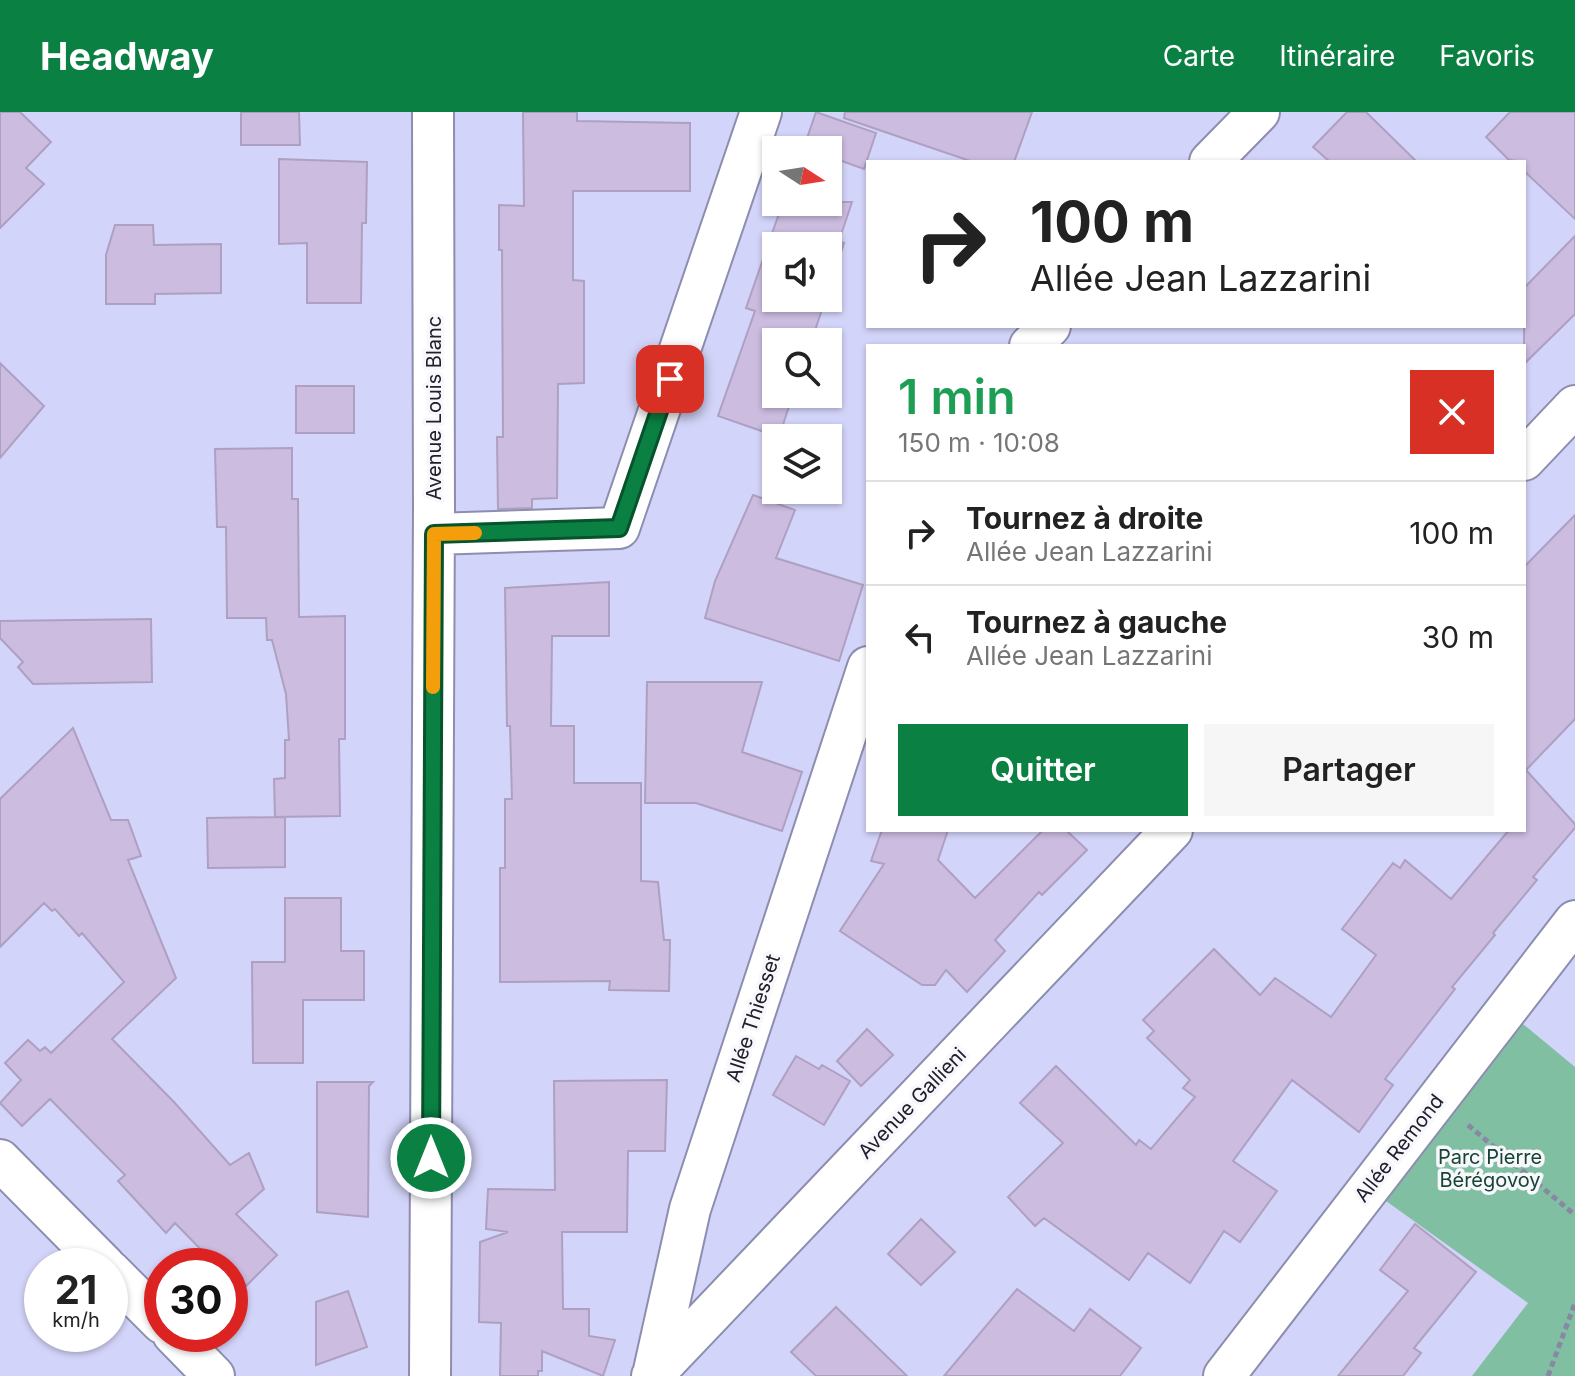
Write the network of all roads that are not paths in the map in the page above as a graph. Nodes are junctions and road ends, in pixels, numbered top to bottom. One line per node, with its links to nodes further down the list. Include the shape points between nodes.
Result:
1 (433, 112): 9 (street, Avenue Louis Blanc)
2 (761, 112): 9 (street, via 619,528)
3 (1259, 112): 4 (street)
4 (1212, 160)
5 (1048, 328): 6 (street)
6 (1032, 344)
7 (1575, 406): 8 (street)
8 (1526, 458)
9 (434, 534): 20 (street, Avenue Louis Blanc)
10 (866, 673): 18 (street, Allée Thiesset, via 690,1209)
11 (1170, 832): 18 (street, Avenue Gallieni)
12 (1575, 921): 21 (street, Allée Remond)
13 (0, 1160): 14 (street)
14 (87, 1248)
15 (128, 1289): 16 (street)
16 (144, 1305)
17 (191, 1352): 19 (street)
18 (653, 1375)
19 (214, 1376)
20 (430, 1376)
21 (1224, 1376)

